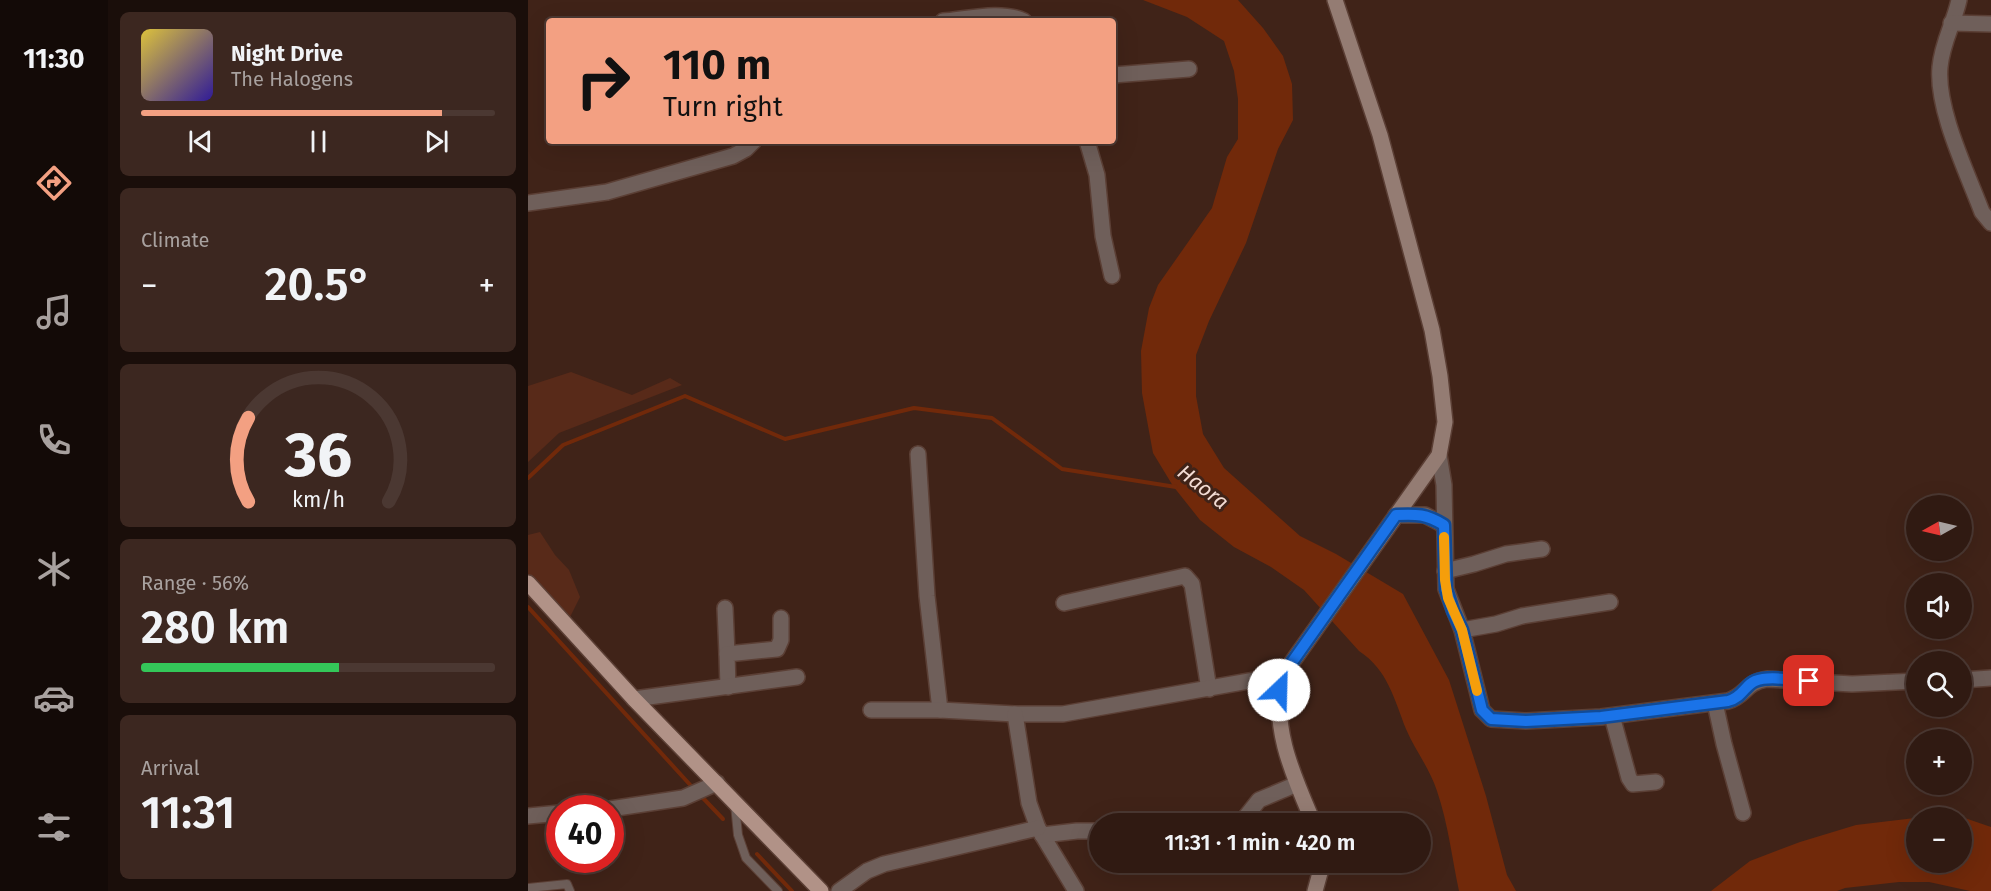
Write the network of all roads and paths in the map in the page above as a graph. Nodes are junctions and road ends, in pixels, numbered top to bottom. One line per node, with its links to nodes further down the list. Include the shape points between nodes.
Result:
1 (1335, 0): 15 (street, via 1380,135 1432,330 1445,422)
2 (1959, 0): 5 (street)
3 (980, 18): 4 (street)
4 (1018, 18)
5 (1951, 23): 6 (street); 12 (street, via 1940,67 1944,110 1982,212)
6 (1991, 24)
7 (1189, 69): 8 (street)
8 (1116, 75)
9 (751, 144): 11 (street, via 733,156 607,192)
10 (1088, 144): 13 (street, via 1097,175 1103,236)
11 (528, 203)
12 (1991, 223)
13 (1112, 276)
14 (918, 454): 37 (street, via 927,596)
15 (1440, 455): 16 (street); 17 (street)
16 (1393, 519): 17 (street, via 1425,515); 27 (street)
17 (1444, 525): 19 (street)
18 (1542, 549): 19 (street, via 1506,554)
19 (1445, 571): 25 (street, via 1448,598)
20 (528, 583): 34 (main road)
21 (1610, 602): 25 (street)
22 (1064, 603): 33 (street, via 1185,576 1192,584)
23 (725, 608): 26 (street)
24 (781, 618): 26 (street, via 777,649)
25 (1462, 630): 39 (street, via 1482,710 1491,719)
26 (727, 654): 32 (street)
27 (1283, 675): 33 (street); 42 (street, via 1280,729)
28 (797, 677): 32 (street)
29 (1991, 678): 30 (street)
30 (1972, 679)
31 (1906, 682): 35 (street, via 1852,684 1767,679 1754,681 1736,699)
32 (728, 687): 34 (street)
33 (1209, 689): 38 (street, via 1063,714)
34 (634, 699): 41 (main road)
35 (1715, 703): 39 (street); 47 (street)
36 (871, 710): 37 (street)
37 (940, 710): 38 (street)
38 (1015, 714): 50 (street, via 1029,803)
39 (1612, 716): 40 (street, via 1629,778 1633,784)
40 (1656, 782)
41 (717, 783): 43 (main road); 44 (street, via 683,798)
42 (1297, 784): 45 (street, via 1259,800); 46 (street)
43 (735, 801): 55 (lane, via 742,850); 56 (main road)
44 (624, 807)
45 (1248, 813)
46 (1309, 813)
47 (1743, 813)
48 (546, 814): 49 (street)
49 (528, 816)
50 (1040, 831): 51 (street); 57 (street, via 884,864); 58 (street)
51 (1089, 831)
52 (1320, 873): 59 (street)
53 (528, 888): 54 (lane, via 567,884)
54 (570, 891)
55 (778, 891)
56 (821, 891)
57 (838, 891)
58 (1076, 891)
59 (1315, 891)

